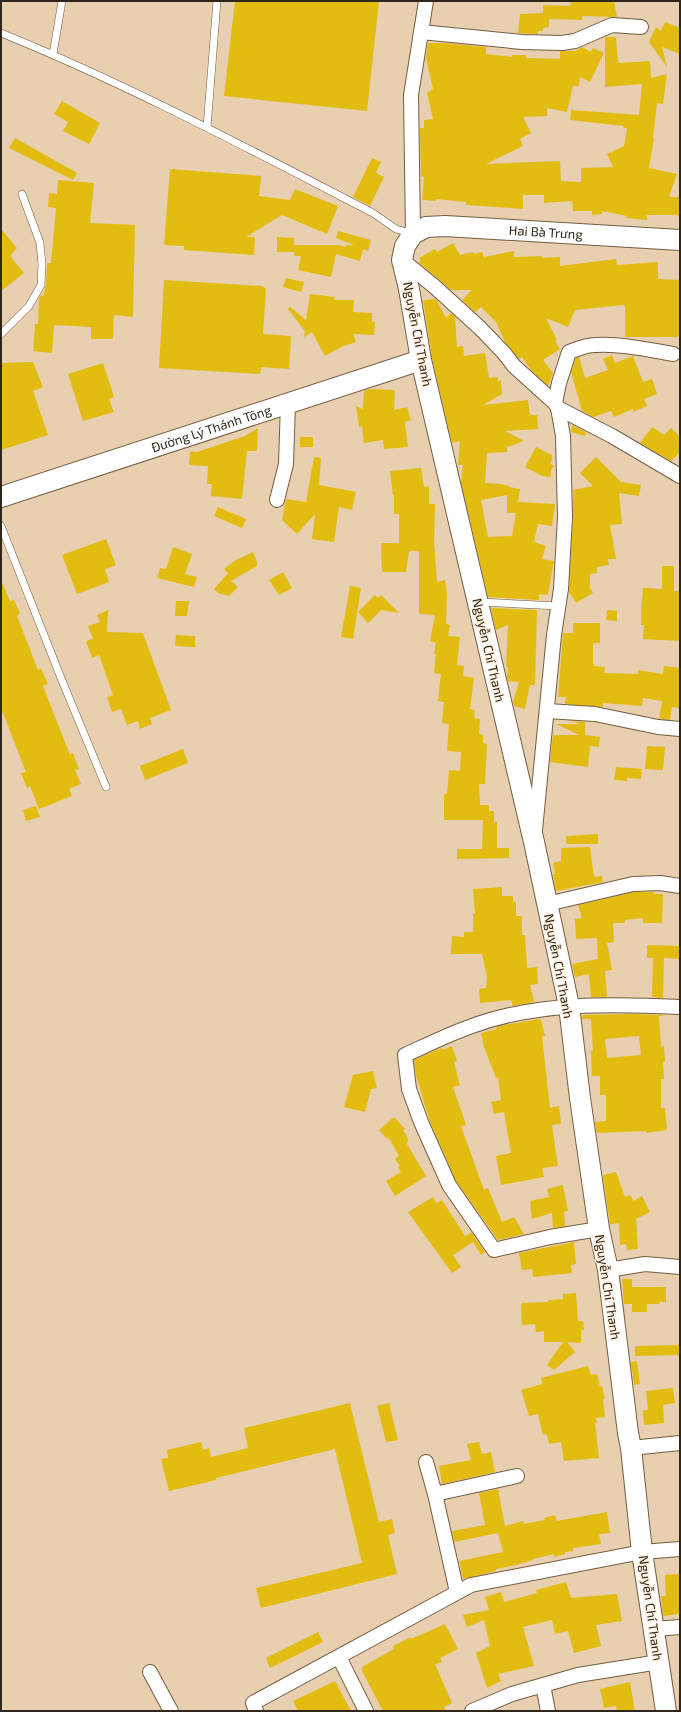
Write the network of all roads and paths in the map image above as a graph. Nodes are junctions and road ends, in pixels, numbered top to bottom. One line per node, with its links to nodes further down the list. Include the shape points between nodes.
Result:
1 (62, 1): 7 (lane)
2 (217, 1): 8 (lane)
3 (426, 1): 5 (street)
4 (640, 27): 5 (street, via 612,26 575,41 562,43 522,42)
5 (422, 32): 10 (street, via 411,95)
6 (1, 33): 7 (lane)
7 (53, 54): 8 (lane)
8 (207, 127): 10 (lane, via 373,213 396,229)
9 (22, 194): 13 (lane, via 40,244 41,285 29,306)
10 (413, 234): 11 (main road, Hai Bà Trưng, via 426,227 445,226); 12 (main road, via 405,246)
11 (680, 240)
12 (402, 260): 15 (main road, Nguyễn Chí Thanh); 17 (street, via 480,328 514,366)
13 (1, 334)
14 (673, 354): 17 (street, via 596,345 569,352 559,384)
15 (422, 360): 16 (main road, Đường Lý Thánh Tông); 22 (main road, Nguyễn Chí Thanh)
16 (288, 404): 19 (main road, Đường Lý Thánh Tông); 20 (street, via 286,464)
17 (557, 406): 18 (street); 23 (street, via 562,436 564,517)
18 (680, 476)
19 (1, 497)
20 (277, 500)
21 (1, 526): 26 (lane)
22 (478, 602): 23 (lane); 27 (main road, Nguyễn Chí Thanh)
23 (559, 606): 24 (street)
24 (547, 710): 25 (street, via 595,714); 27 (street)
25 (680, 729)
26 (106, 787)
27 (534, 842): 29 (main road, Nguyễn Chí Thanh)
28 (680, 886): 29 (street, via 660,883 633,884)
29 (547, 904): 30 (main road, Nguyễn Chí Thanh)
30 (569, 1006): 31 (street); 32 (main road, Nguyễn Chí Thanh); 32 (street, via 506,1016 472,1026 405,1055 409,1089 449,1185 494,1250)
31 (680, 1007)
32 (600, 1228): 34 (main road, Nguyễn Chí Thanh)
33 (680, 1267): 34 (street, via 645,1264)
34 (608, 1270): 36 (main road, Nguyễn Chí Thanh)
35 (680, 1443): 36 (street)
36 (631, 1448): 41 (main road, Nguyễn Chí Thanh)
37 (426, 1462): 39 (street)
38 (517, 1476): 39 (street)
39 (435, 1494): 42 (street)
40 (680, 1548): 41 (street)
41 (642, 1552): 42 (street, via 471,1585); 44 (main road, Nguyễn Chí Thanh)
42 (457, 1592): 45 (street)
43 (680, 1627): 44 (street)
44 (654, 1629): 46 (main road, Nguyễn Chí Thanh)
45 (339, 1658): 50 (street, via 253,1703); 51 (street)
46 (659, 1662): 48 (street, via 578,1675); 54 (main road, Nguyễn Chí Thanh)
47 (150, 1672): 49 (street)
48 (543, 1685): 52 (street, via 512,1694); 53 (street)
49 (171, 1711)
50 (256, 1711)
51 (366, 1711)
52 (472, 1711)
53 (548, 1711)
54 (666, 1711)

